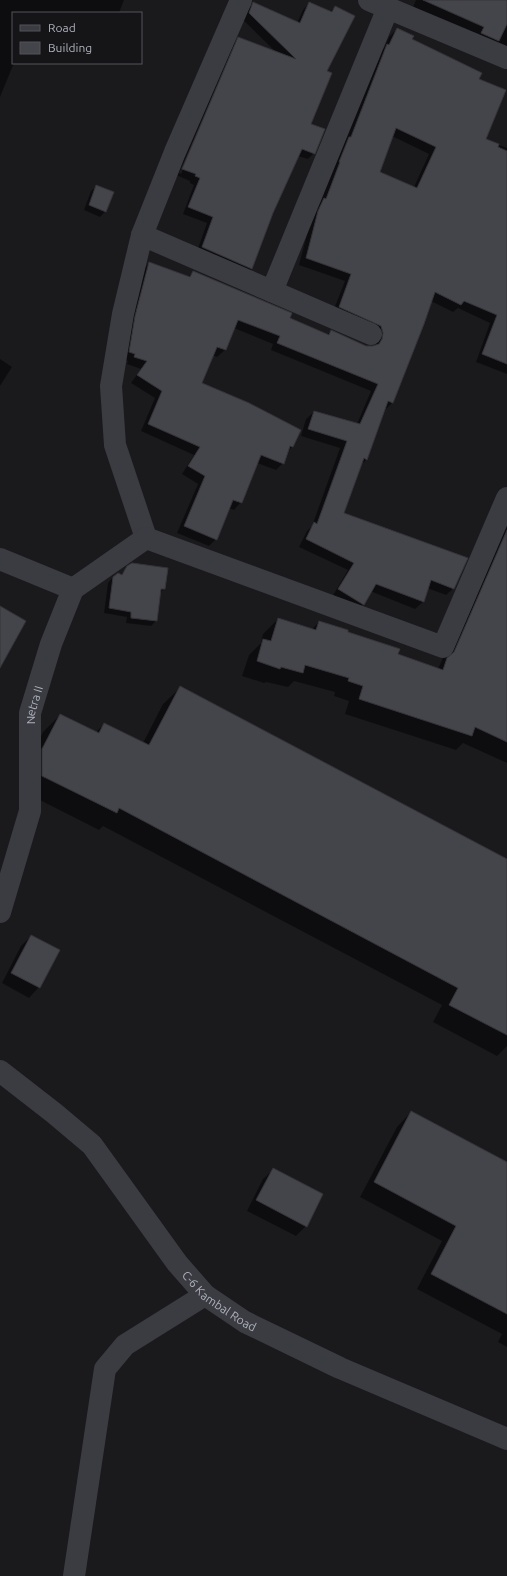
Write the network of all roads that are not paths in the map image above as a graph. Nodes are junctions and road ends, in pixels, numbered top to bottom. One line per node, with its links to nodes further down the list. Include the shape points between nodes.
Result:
1 (241, 0): 4 (street)
2 (378, 4): 3 (street); 5 (street)
3 (507, 58)
4 (142, 235): 5 (street); 8 (street, via 123,314 111,386 115,445)
5 (272, 290): 6 (street)
6 (371, 334)
7 (507, 498): 8 (street, via 443,647)
8 (146, 538): 10 (street)
9 (0, 559): 10 (street)
10 (73, 589): 11 (street, Netra II, via 51,644 30,713 30,811)
11 (0, 912)
12 (0, 1071): 13 (street, C-6 Kambal Road, via 92,1145 177,1263)
13 (205, 1295): 14 (street, C-6 Kambal Road, via 245,1322 340,1368); 15 (street, via 125,1345 105,1369)
14 (507, 1439)
15 (74, 1576)

